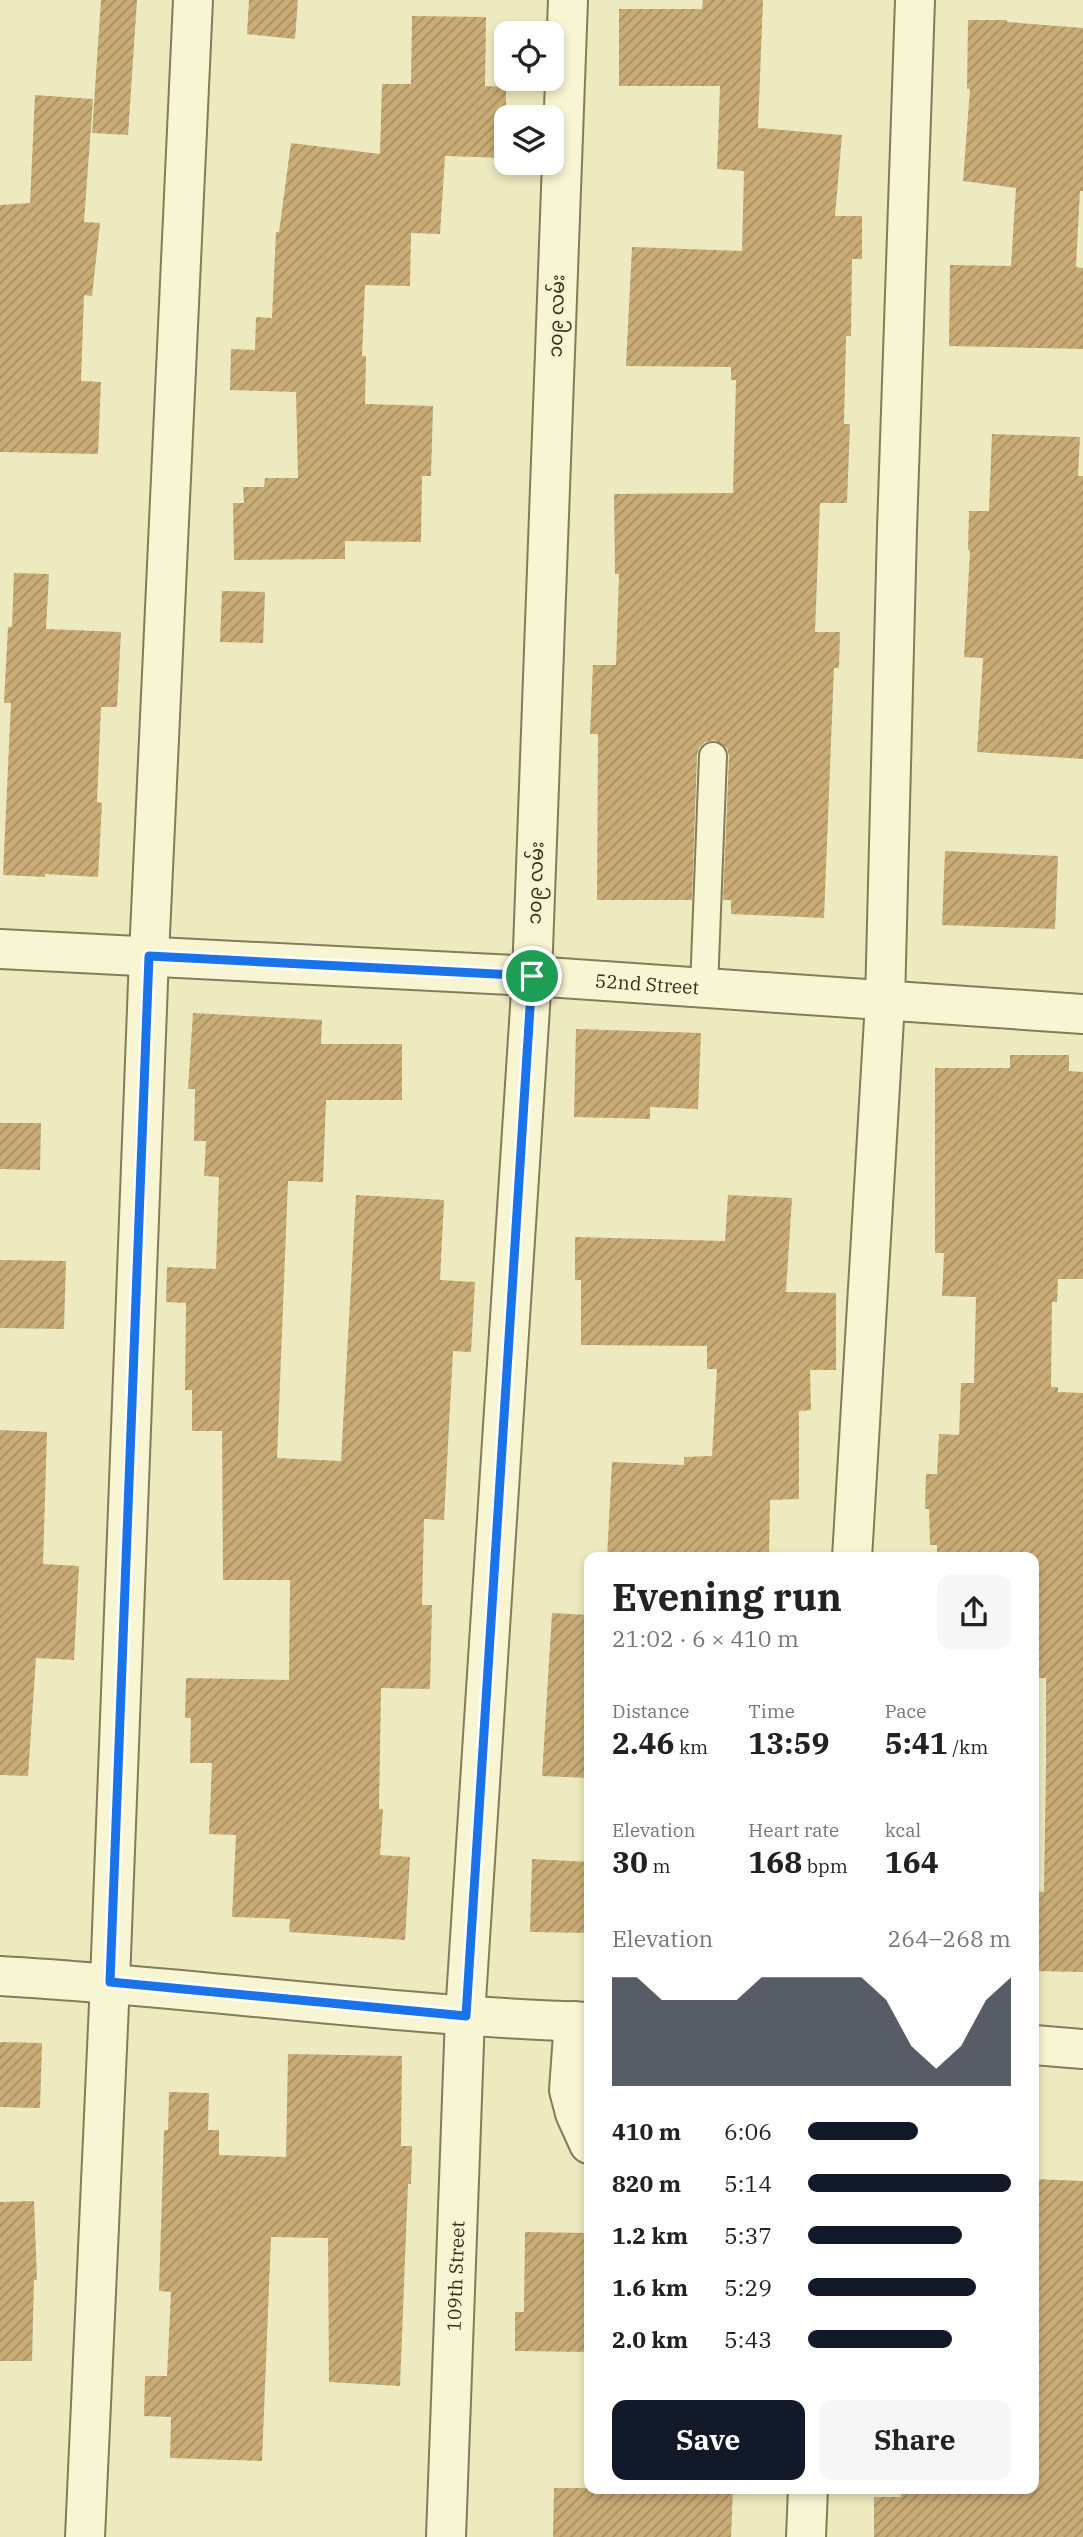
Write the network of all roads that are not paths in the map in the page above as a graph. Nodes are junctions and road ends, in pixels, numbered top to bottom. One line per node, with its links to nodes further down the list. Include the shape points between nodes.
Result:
1 (193, 0): 6 (street)
2 (568, 0): 7 (street, ၁၀၉ လမ်း)
3 (915, 0): 9 (street)
4 (713, 756): 8 (lane)
5 (0, 949): 6 (street, 52nd Street)
6 (149, 956): 7 (street, 52nd Street); 13 (street)
7 (532, 976): 8 (street, 52nd Street); 14 (street, ၁၀၉ လမ်း)
8 (704, 988): 9 (street, 52nd Street)
9 (885, 1002): 10 (street, 52nd Street); 11 (street)
10 (1083, 1014)
11 (852, 1552)
12 (0, 1976): 13 (street)
13 (110, 1982): 14 (street); 20 (street)
14 (466, 2016): 15 (street); 21 (street, 109th Street)
15 (582, 2022): 18 (street, via 569,2090)
16 (1039, 2045): 17 (street)
17 (1083, 2049)
18 (584, 2133)
19 (808, 2494): 22 (street)
20 (85, 2537)
21 (446, 2537)
22 (806, 2537)

